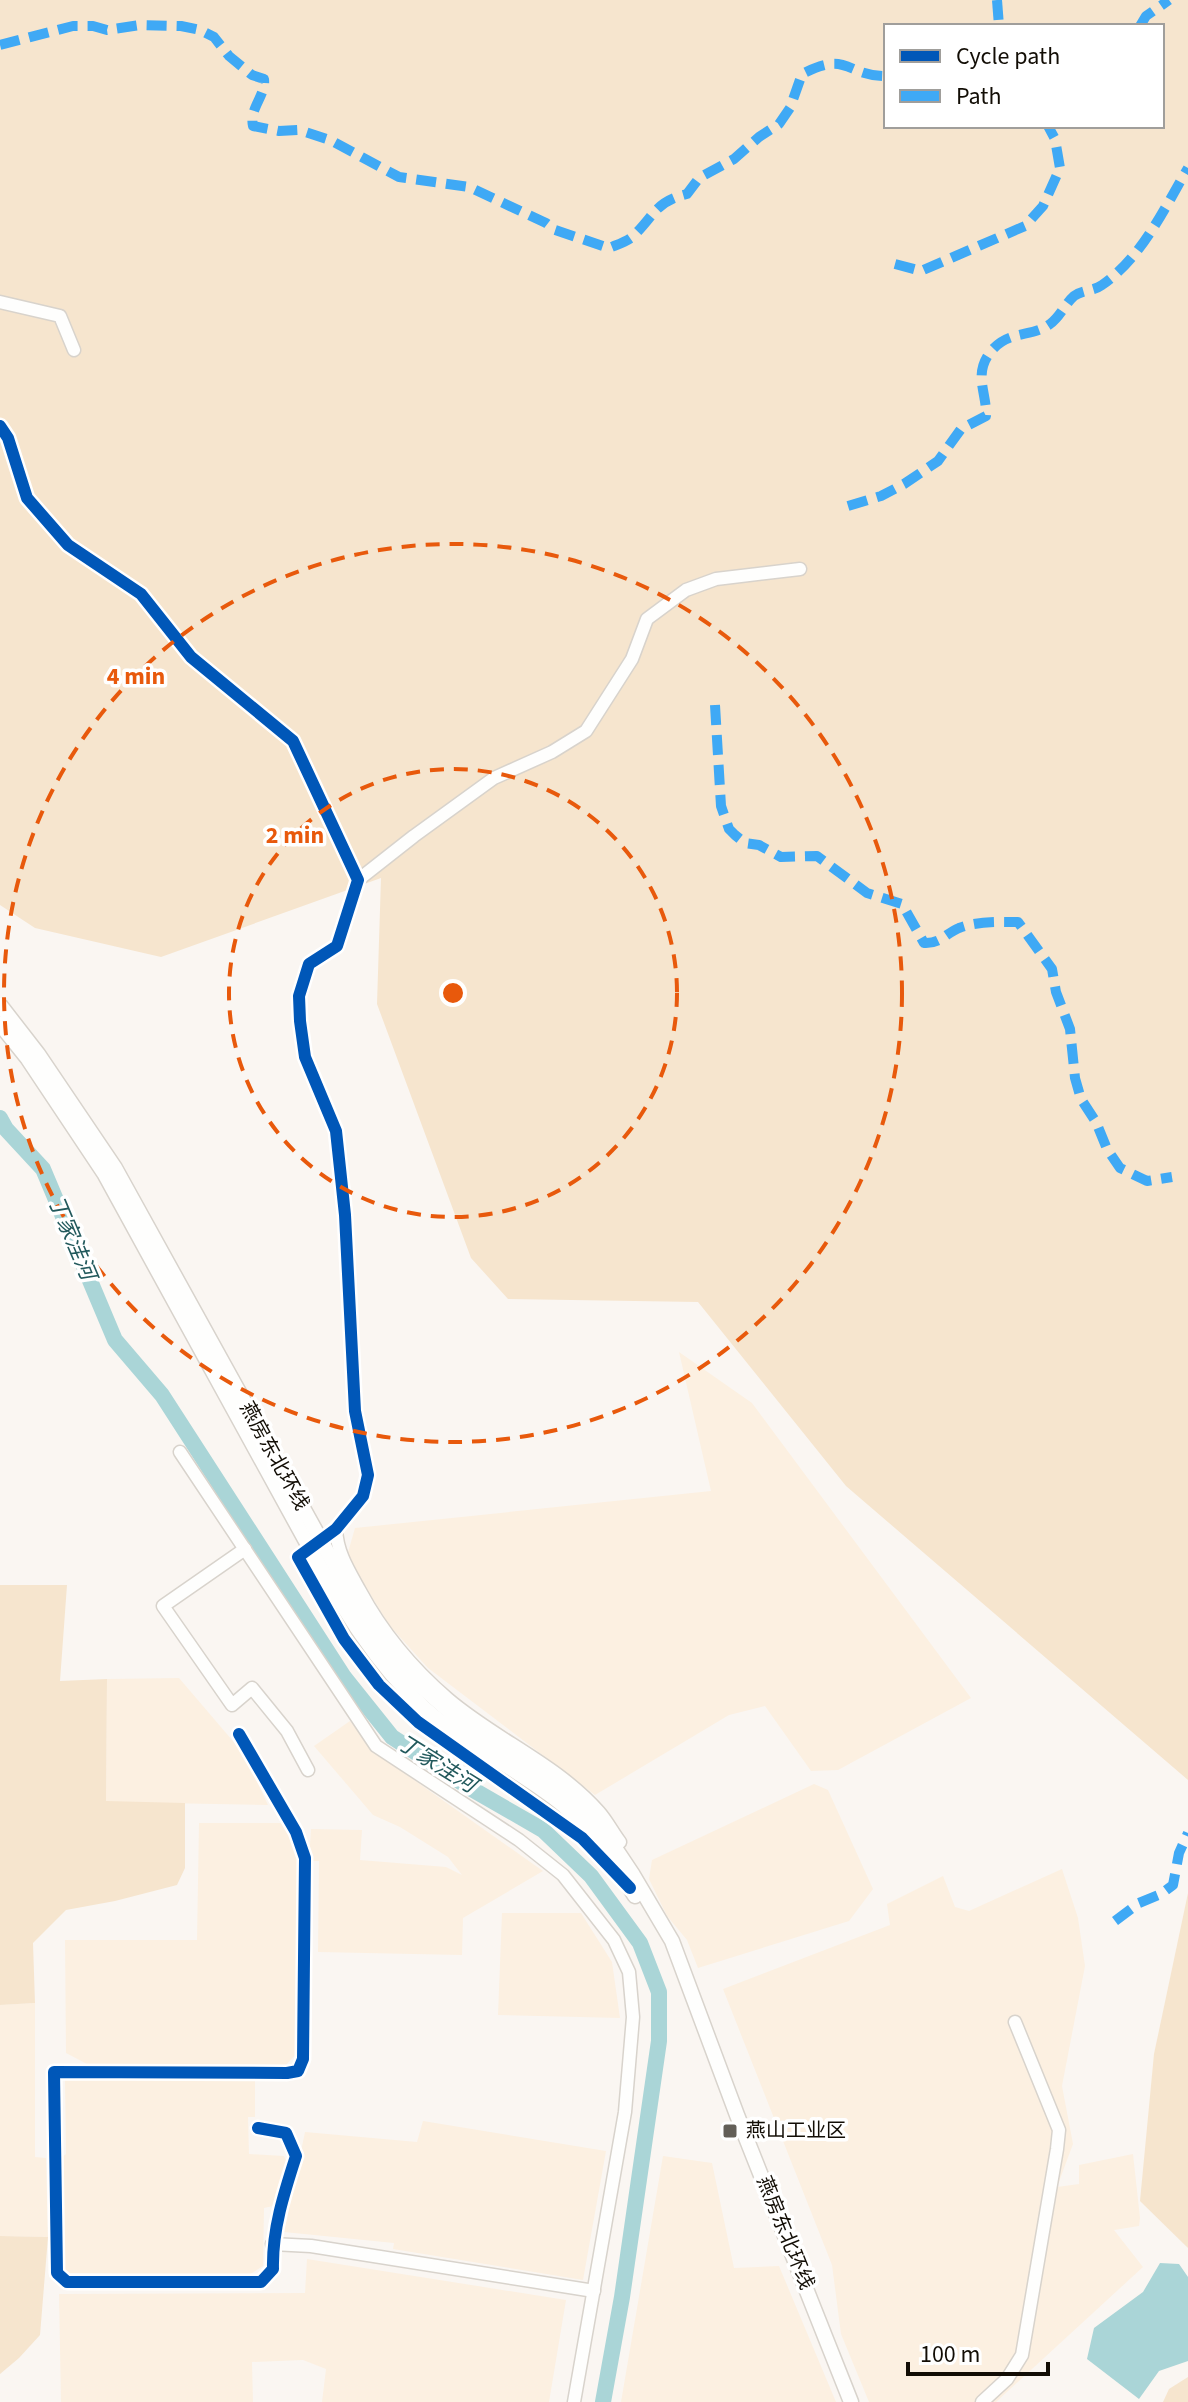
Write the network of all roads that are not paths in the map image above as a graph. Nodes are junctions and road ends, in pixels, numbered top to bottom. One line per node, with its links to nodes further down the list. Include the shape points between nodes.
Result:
1 (0, 302): 2 (street, via 60,316)
2 (74, 350)
3 (0, 426): 5 (street, via 27,498 68,545 141,594 191,657 293,741)
4 (800, 569): 5 (street, via 716,579 686,590 647,619 632,659 586,731 494,778)
5 (358, 880): 9 (street, via 337,946 309,964 299,996 305,1057 336,1131 355,1411 368,1475 363,1496)
6 (0, 1005): 11 (main road, 燕房东北环线, bridge, via 115,1168)
7 (0, 1024): 11 (main road, 燕房东北环线, bridge, via 104,1173)
8 (180, 1452): 10 (street)
9 (336, 1529): 14 (street, via 340,1553 389,1637 449,1700 558,1774 599,1812 622,1845); 14 (street, via 298,1557 344,1639 379,1685 418,1722 582,1838)
10 (245, 1549): 13 (street, via 163,1606 232,1705 252,1688 287,1731); 18 (street, via 376,1746 563,1875 614,1940 629,1972 633,2017 625,2112)
11 (318, 1550): 14 (main road, 燕房东北环线, via 407,1674 469,1729 568,1795 607,1836)
12 (239, 1734): 17 (street, via 296,1832 305,1858 303,2059 298,2071 287,2073 54,2072 57,2273 67,2282 261,2282 273,2269)
13 (308, 1770)
14 (632, 1882): 20 (main road, 燕房东北环线, via 672,1941)
15 (1015, 2022): 21 (street, via 1059,2130 1022,2355 1007,2379)
16 (258, 2128): 17 (street, via 286,2133 296,2156)
17 (272, 2244): 18 (street)
18 (594, 2291): 19 (street)
19 (574, 2402)
20 (851, 2402)
21 (982, 2402)

